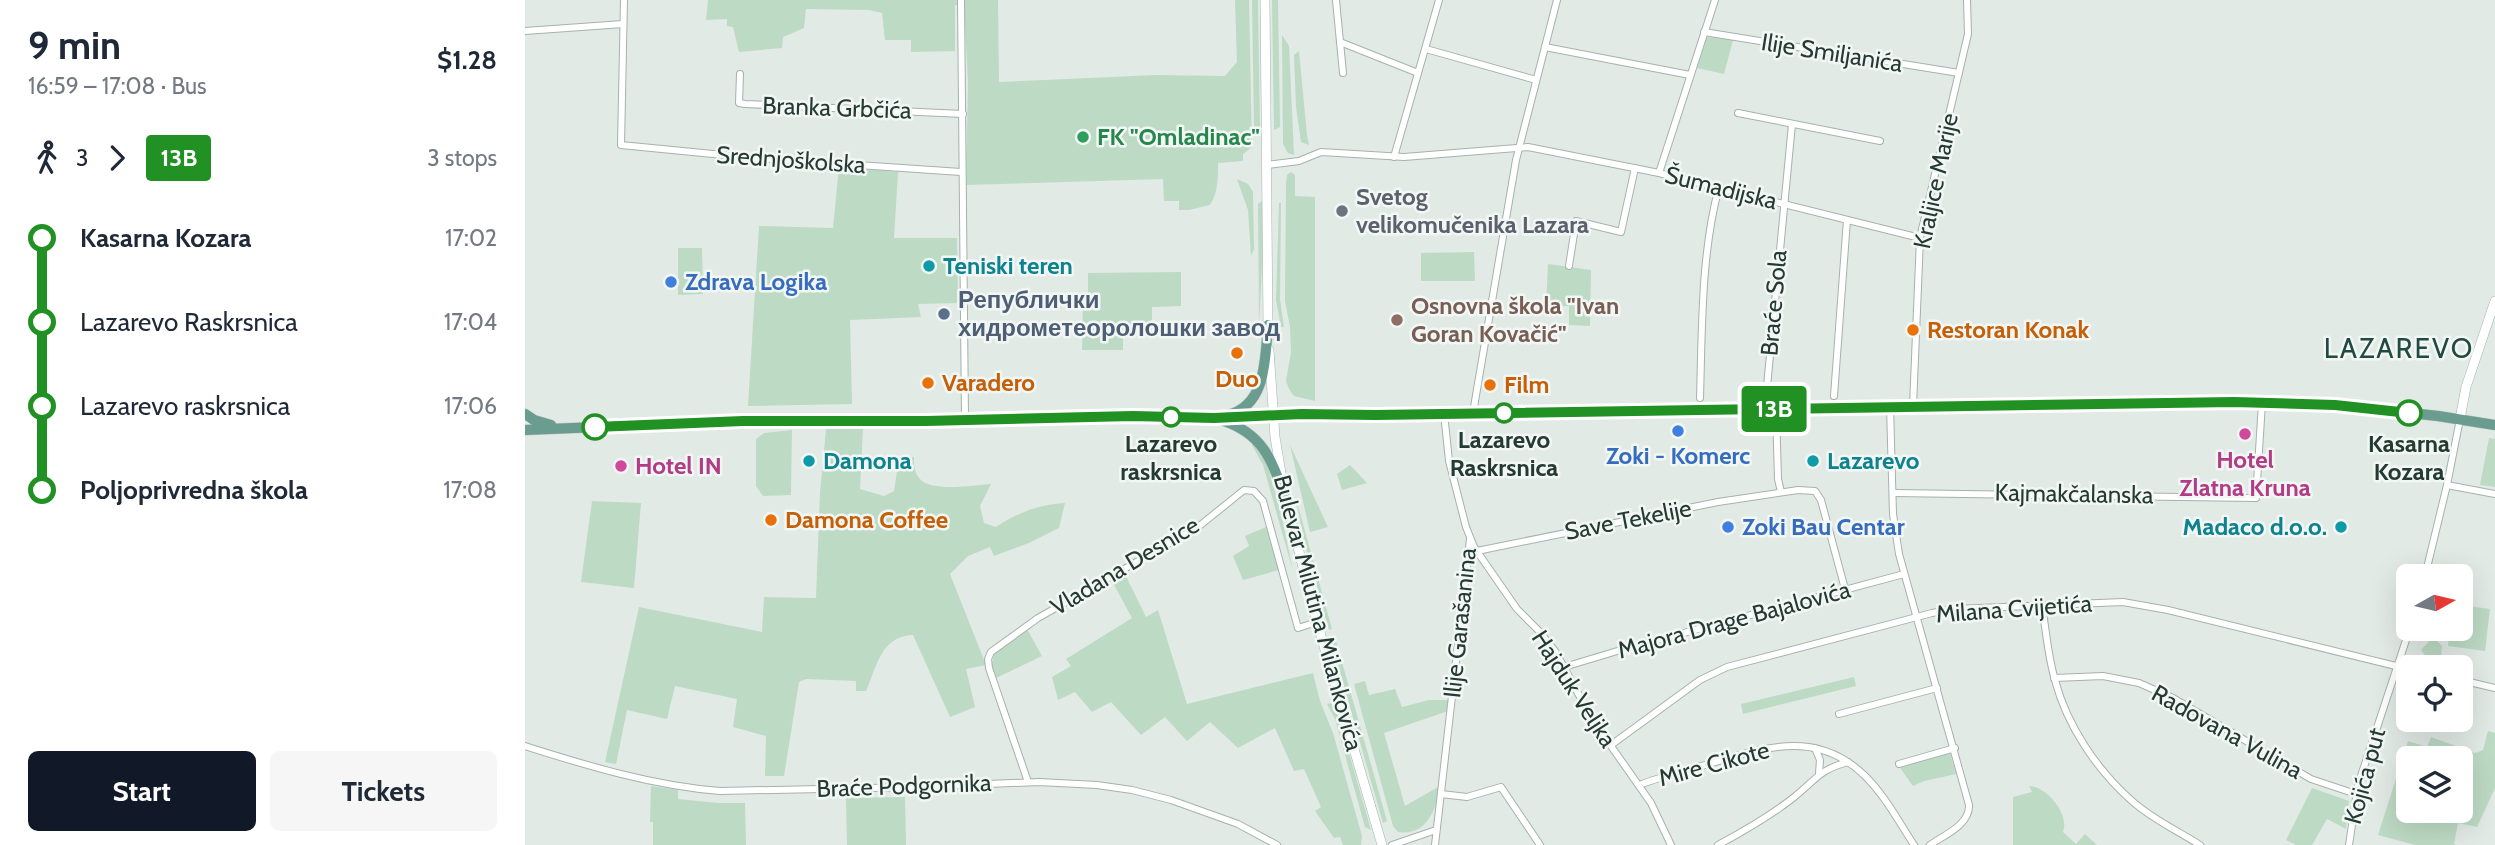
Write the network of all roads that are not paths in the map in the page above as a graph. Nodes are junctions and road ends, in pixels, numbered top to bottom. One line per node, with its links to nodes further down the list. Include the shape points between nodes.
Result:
1 (624, 0): 9 (street)
2 (961, 0): 22 (street)
3 (1265, 0): 27 (street, Bulevar Milutina Milankovića)
4 (1336, 0): 12 (street)
5 (1439, 0): 14 (street)
6 (1557, 0): 13 (street)
7 (1714, 0): 11 (street)
8 (1967, 0): 18 (street, Kraljice Marije, via 1968,34)
9 (623, 24): 10 (street); 29 (street, Srednjoškolska, via 621,145)
10 (525, 30)
11 (1704, 32): 18 (street, Ilije Smiljanića); 19 (street)
12 (1340, 42): 15 (street); 16 (street)
13 (1545, 47): 19 (street); 20 (street)
14 (1426, 49): 16 (street); 20 (street)
15 (1343, 72)
16 (1418, 73): 26 (street)
17 (740, 74): 22 (street, Branka Grbčića, via 739,103)
18 (1959, 74): 34 (street, Kraljice Marije)
19 (1690, 75): 30 (street)
20 (1536, 80): 25 (street)
21 (1738, 113): 23 (street)
22 (963, 114): 29 (street)
23 (1791, 124): 24 (street); 32 (street, Braće Sola)
24 (1880, 141)
25 (1520, 147): 26 (street, Šumadijska); 28 (street, Šumadijska); 46 (street)
26 (1394, 157): 27 (street, Šumadijska, via 1321,152)
27 (1267, 165): 37 (street, Bulevar Milutina Milankovića)
28 (1635, 168): 30 (street, Šumadijska); 35 (street, via 1621,232 1576,221)
29 (961, 172): 51 (street)
30 (1659, 173): 31 (street, Šumadijska)
31 (1719, 187): 32 (street, Šumadijska); 40 (street, via 1707,264)
32 (1783, 203): 33 (street, Šumadijska); 39 (street, Braće Sola)
33 (1847, 220): 34 (street, Šumadijska); 38 (street)
34 (1920, 238): 42 (street, Kraljice Marije)
35 (1569, 267)
36 (2495, 301): 50 (street)
37 (1268, 325): 48 (street, Bulevar Milutina Milankovića); 49 (main road, via 1261,380 1253,398 1236,412)
38 (1834, 396)
39 (1766, 397)
40 (1700, 398)
41 (2262, 403): 42 (main road); 50 (main road, via 2335,405); 57 (street, Kajmakčalanska, via 2256,498)
42 (1913, 405): 43 (main road)
43 (1890, 407): 44 (main road); 57 (street)
44 (1776, 409): 46 (main road); 56 (street)
45 (1444, 413): 46 (main road); 48 (main road); 60 (street, Ilije Garašanina, via 1449,461)
46 (1473, 413)
47 (525, 414): 53 (main road, via 539,422)
48 (1274, 416): 49 (main road); 59 (street, Bulevar Milutina Milankovića)
49 (1214, 418): 51 (main road); 59 (main road, via 1242,429 1259,443 1271,458)
50 (2460, 419): 52 (main road); 55 (street)
51 (965, 420): 53 (main road)
52 (2495, 425)
53 (569, 427): 54 (main road)
54 (525, 430)
55 (2447, 485): 58 (street); 62 (street)
56 (1781, 492): 61 (street, Save Tekelije); 64 (street, Save Tekelije, via 1811,490 1818,495)
57 (1893, 493): 63 (street, via 1895,534)
58 (2495, 494)
59 (1286, 498): 67 (street, Bulevar Milutina Milankovića)
60 (1470, 537): 61 (street, Hajduk Veljka); 85 (street, Ilije Garašanina)
61 (1477, 551): 68 (street, Hajduk Veljka)
62 (2428, 564)
63 (1904, 574): 64 (street, Majora Drage Bajalovića); 66 (street)
64 (1845, 589): 68 (street, Majora Drage Bajalovića)
65 (2042, 606): 66 (street, Milana Cvijetića, via 1954,610); 69 (street, Milana Cvijetića, via 2145,604); 71 (street)
66 (1918, 617): 73 (street); 76 (street, Milana Cvijetića, via 1714,672)
67 (1317, 622): 83 (street, Vladana Desnice, via 1298,628 1263,501 1254,491 1244,490 1198,527 1038,618 991,652 989,668); 89 (street, Bulevar Milutina Milankovića)
68 (1564, 667): 76 (street, Hajduk Veljka)
69 (2396, 667)
70 (2396, 673): 86 (street, Kojića put)
71 (2054, 678): 86 (street, Radovana Vulina, via 2103,676 2139,683 2311,779); 97 (street, via 2060,698 2108,777 2134,803)
72 (2473, 683): 74 (street)
73 (1937, 688): 75 (street); 79 (street)
74 (2495, 688)
75 (1839, 715)
76 (1611, 745): 84 (street, Hajduk Veljka)
77 (525, 746): 83 (street, Braće Podgornika, via 624,774 720,791)
78 (1815, 748): 80 (street, Mire Cikote); 82 (street); 84 (street, Mire Cikote, via 1770,747)
79 (1955, 748): 81 (street); 96 (street, via 1969,814)
80 (1848, 762): 82 (street); 95 (street, Mire Cikote, via 1874,786)
81 (1899, 764)
82 (1819, 773): 94 (street, via 1796,796)
83 (1028, 782): 88 (street, Braće Podgornika, via 1132,790 1238,824)
84 (1639, 785): 93 (street, Hajduk Veljka)
85 (1441, 794): 87 (street, Ilije Garašanina); 92 (street, via 1467,797 1501,787)
86 (2356, 794): 98 (street, Kojića put)
87 (1436, 830): 90 (street); 91 (street, Ilije Garašanina)
88 (1277, 845)
89 (1382, 845)
90 (1392, 845)
91 (1435, 845)
92 (1540, 845)
93 (1671, 845)
94 (1719, 845)
95 (1915, 845)
96 (1930, 845)
97 (2200, 845)
98 (2349, 845)

